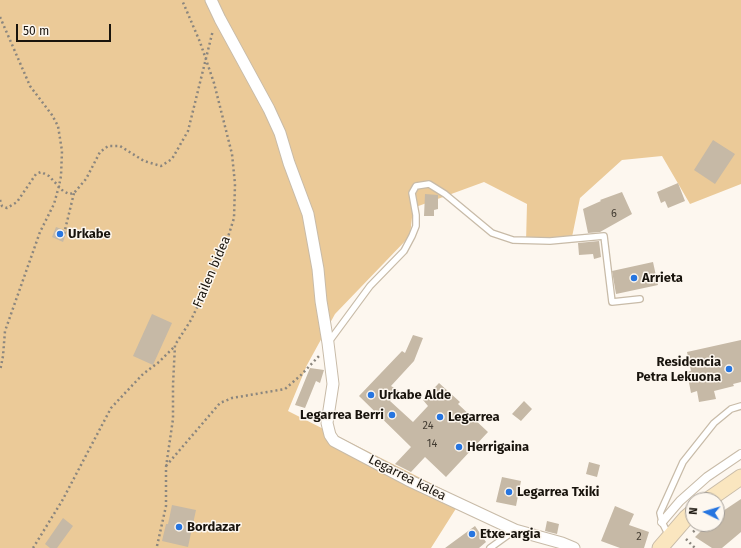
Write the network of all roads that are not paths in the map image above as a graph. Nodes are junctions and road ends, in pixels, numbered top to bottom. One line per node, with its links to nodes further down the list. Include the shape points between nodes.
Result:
1 (211, 0): 3 (street, Legarrea kalea, via 280,133 308,214)
2 (640, 299): 3 (lane, via 612,302 604,236 550,241 513,240 492,233 429,184 416,186 412,193 416,226 404,251 370,286)
3 (328, 344): 10 (street, Legarrea kalea, via 333,384 327,424 334,441)
4 (741, 406): 9 (lane, via 731,409 714,423 683,462 660,513)
5 (741, 454): 9 (street, via 680,501)
6 (741, 477): 7 (main road)
7 (719, 492)
8 (685, 521): 11 (main road)
9 (662, 522): 11 (lane)
10 (515, 530): 12 (lane); 13 (street, Legarrea kalea)
11 (665, 542)
12 (490, 548)
13 (574, 548)

